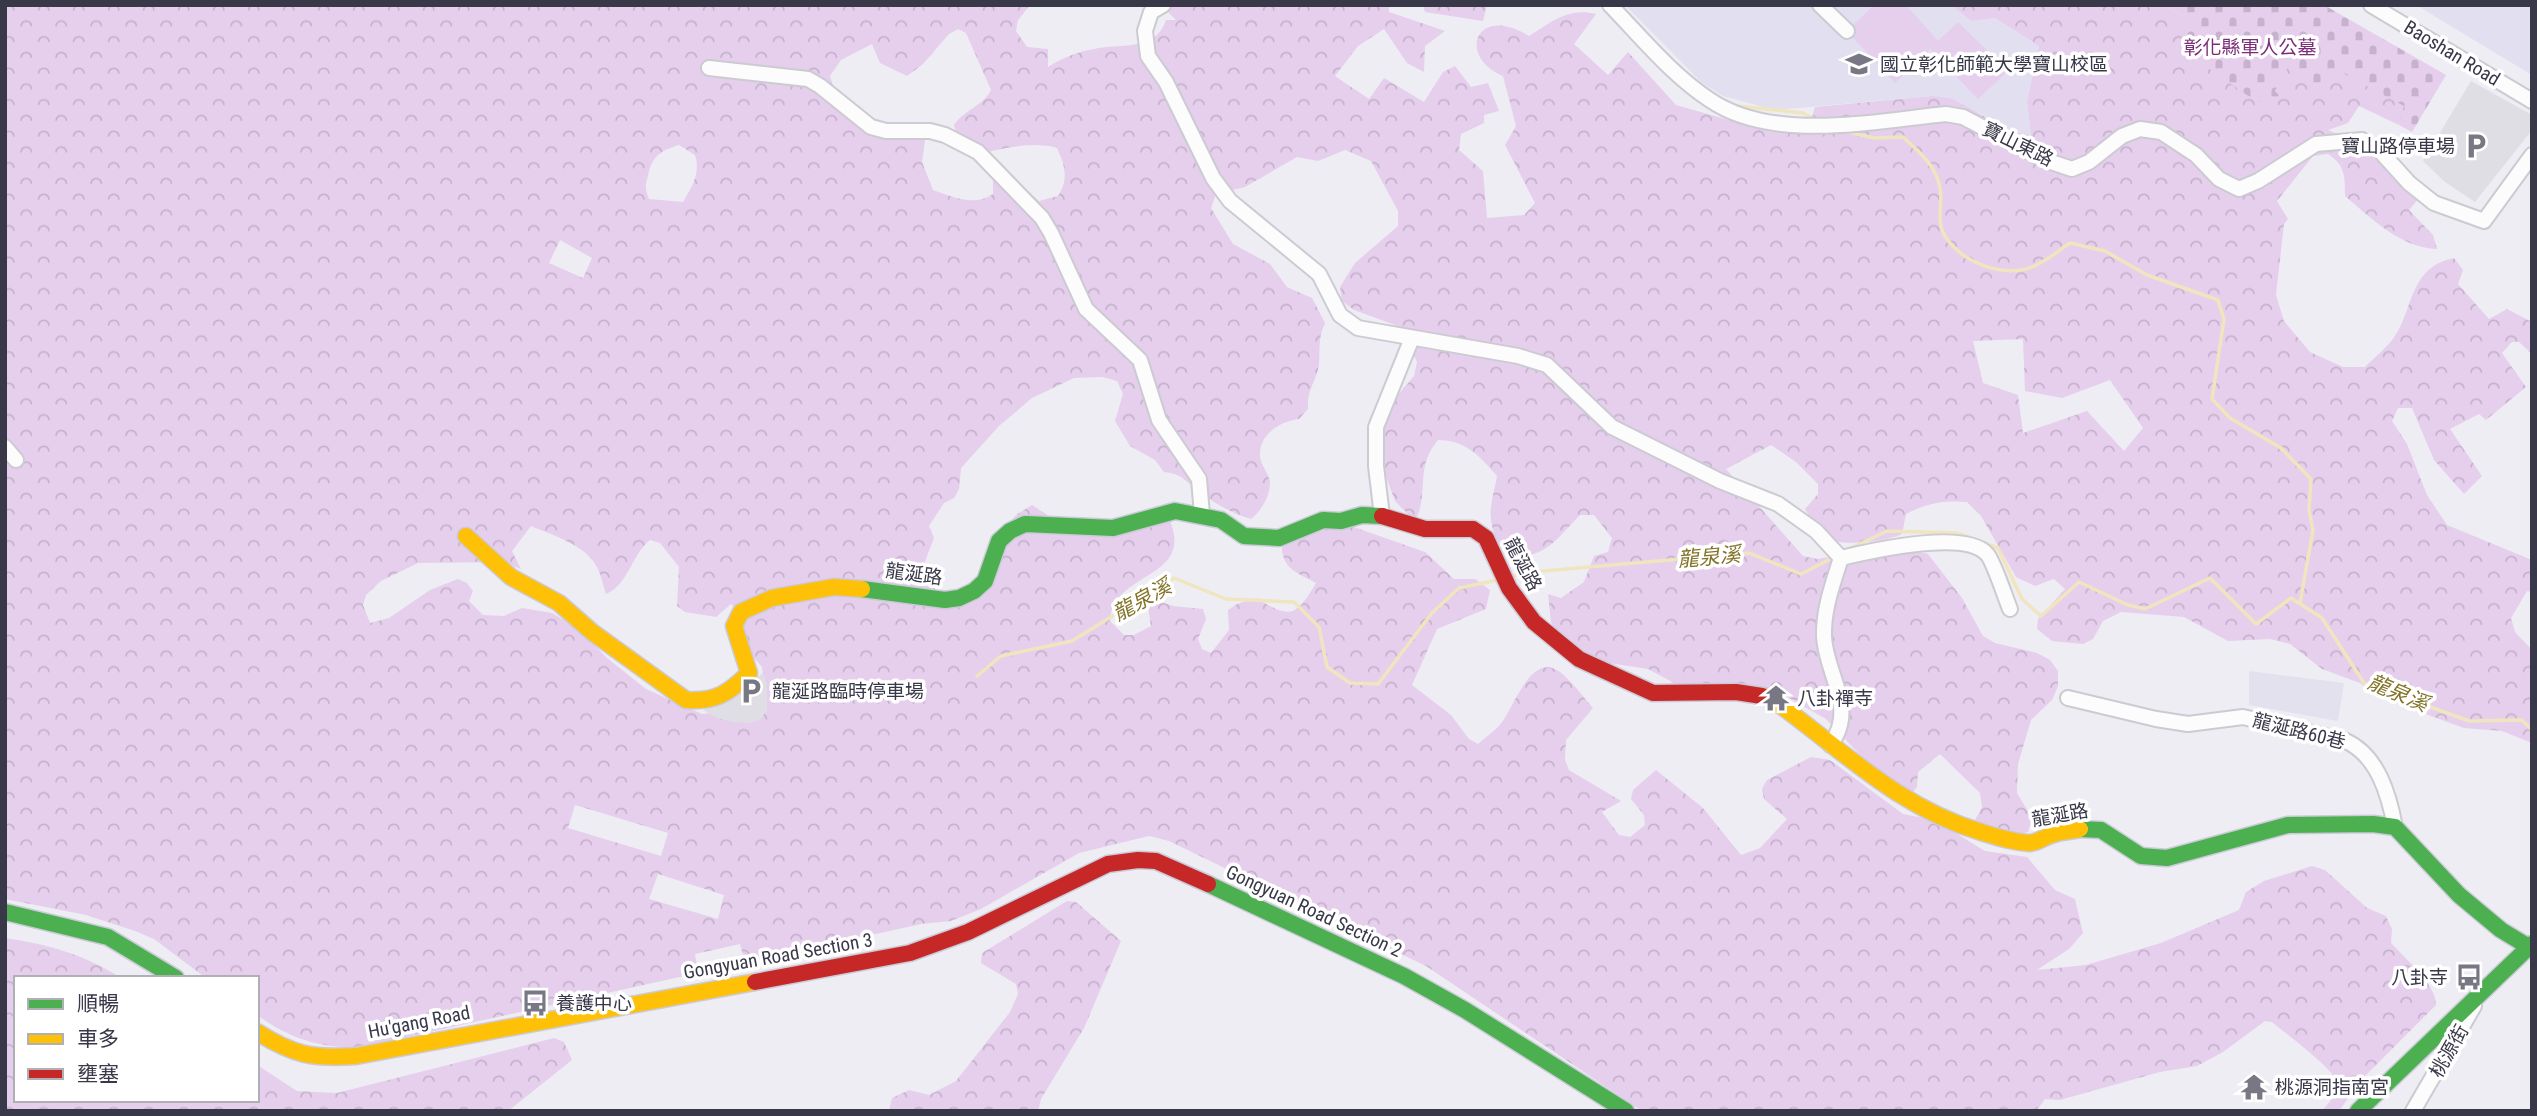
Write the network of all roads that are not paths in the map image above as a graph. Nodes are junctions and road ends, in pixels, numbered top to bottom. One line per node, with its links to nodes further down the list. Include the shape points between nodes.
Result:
1 (1163, 5): 9 (street, via 1151,12 1145,31 1148,56 1230,201 1319,274 1340,315 1358,328)
2 (1610, 5): 8 (street, 寶山東路, via 1679,76 1712,102 1742,117 1838,125 1945,114 1963,117 2045,160 2072,169 2089,162 2122,136 2140,129 2161,132 2196,155 2219,179 2239,189 2316,144 2362,140 2434,203 2484,221)
3 (1820, 5): 5 (street)
4 (2371, 5): 7 (street, Baoshan Road)
5 (1847, 31)
6 (709, 68): 12 (street, via 808,79 871,127 930,131 978,152 1042,218 1086,309 1140,360 1159,420 1199,479)
7 (2532, 101)
8 (2532, 155)
9 (1412, 338): 13 (street, via 1376,427); 15 (street, via 1547,365 1612,427 1720,481 1778,504 1816,531)
10 (5, 447): 11 (street)
11 (16, 460)
12 (1202, 515): 13 (street, 龍涎路, via 1221,520 1244,536 1279,538 1323,520); 14 (street, 龍涎路, via 1175,511 1113,528 1025,524 999,541 985,581 959,598 834,587 772,598 741,612 734,626 749,673 730,692 703,701 685,700 559,603 511,577)
13 (1382, 516): 18 (street, 龍涎路, via 1425,528 1473,529 1486,538 1509,588 1534,622 1579,659 1653,693 1736,692 1769,697)
14 (466, 536)
15 (1841, 558): 16 (street, via 1932,542 1975,546 1987,554); 18 (street, via 1824,636 1831,673 1842,698 1841,722)
16 (2010, 609)
17 (2068, 698): 19 (street, 龍涎路60巷, via 2188,724 2243,717 2346,741 2371,761 2389,796)
18 (1830, 745): 19 (street, 龍涎路, via 1906,800 1958,825 2010,841 2033,843 2054,833 2101,830 2141,856 2167,858 2288,825)
19 (2395, 827): 22 (street, via 2459,895 2501,930)
20 (5, 912): 23 (street, via 108,937)
21 (968, 932): 25 (street, Gongyuan Road Section 3, via 910,953); 27 (street, Gongyuan Road Section 2, via 1108,864 1156,861 1404,975)
22 (2530, 946): 24 (street)
23 (173, 976)
24 (2482, 989): 28 (street); 29 (street, 桃源街)
25 (593, 1011): 26 (street, Hu'gang Road, via 356,1056 315,1059 282,1048)
26 (259, 1033)
27 (1626, 1111)
28 (2358, 1111)
29 (2413, 1111)

